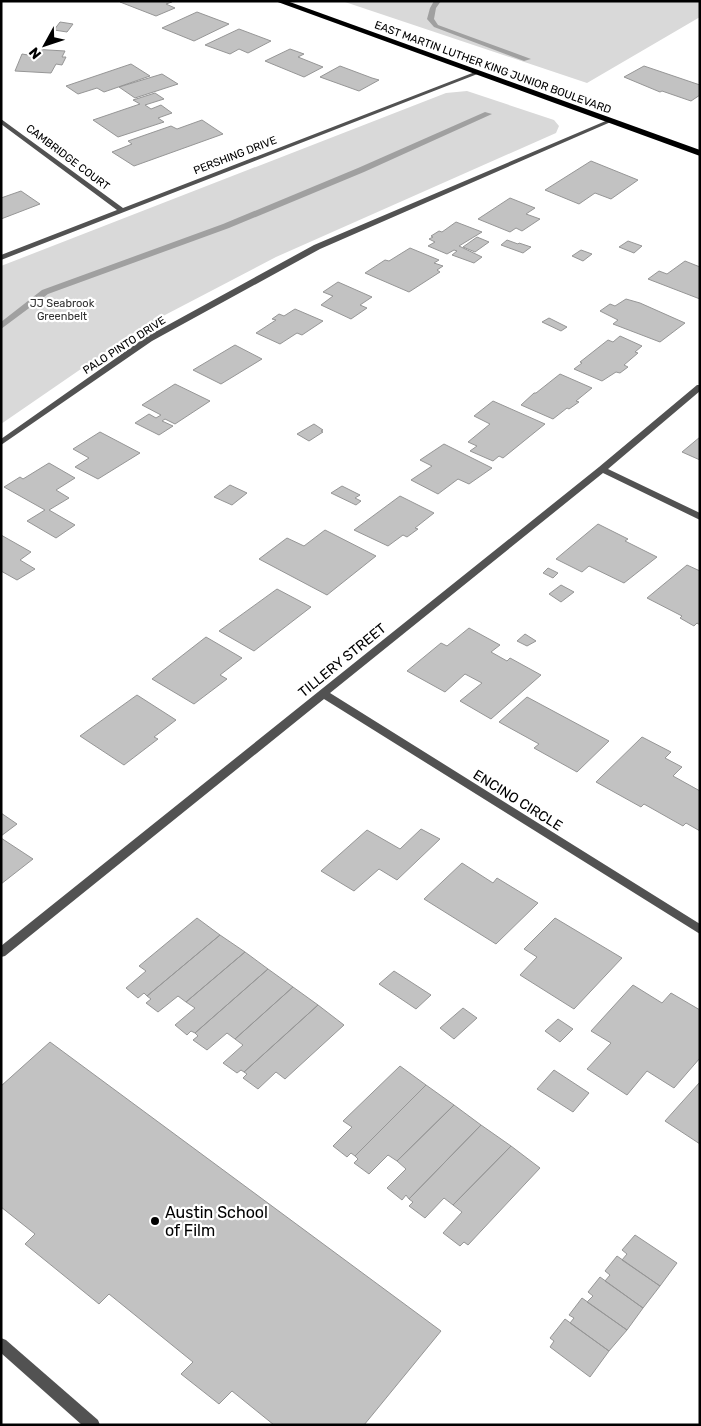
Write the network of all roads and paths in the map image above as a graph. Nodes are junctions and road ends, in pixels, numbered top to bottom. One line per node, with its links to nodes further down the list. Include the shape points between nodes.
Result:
1 (279, 1): 2 (main road, EAST MARTIN LUTHER KING JUNIOR BOULEVARD)
2 (477, 74): 3 (main road, EAST MARTIN LUTHER KING JUNIOR BOULEVARD); 6 (street, PERSHING DRIVE)
3 (610, 121): 5 (main road, EAST MARTIN LUTHER KING JUNIOR BOULEVARD); 9 (street, PALO PINTO DRIVE, via 317,247 149,339)
4 (1, 122): 6 (street, CAMBRIDGE COURT)
5 (698, 151)
6 (122, 211): 7 (street, PERSHING DRIVE)
7 (1, 258)
8 (700, 387): 10 (street, TILLERY STREET)
9 (1, 442)
10 (602, 469): 11 (street); 12 (street, TILLERY STREET)
11 (700, 517)
12 (322, 693): 13 (street, ENCINO CIRCLE); 14 (street, TILLERY STREET)
13 (700, 930)
14 (1, 954)
15 (1, 1344): 16 (street)
16 (93, 1425)

